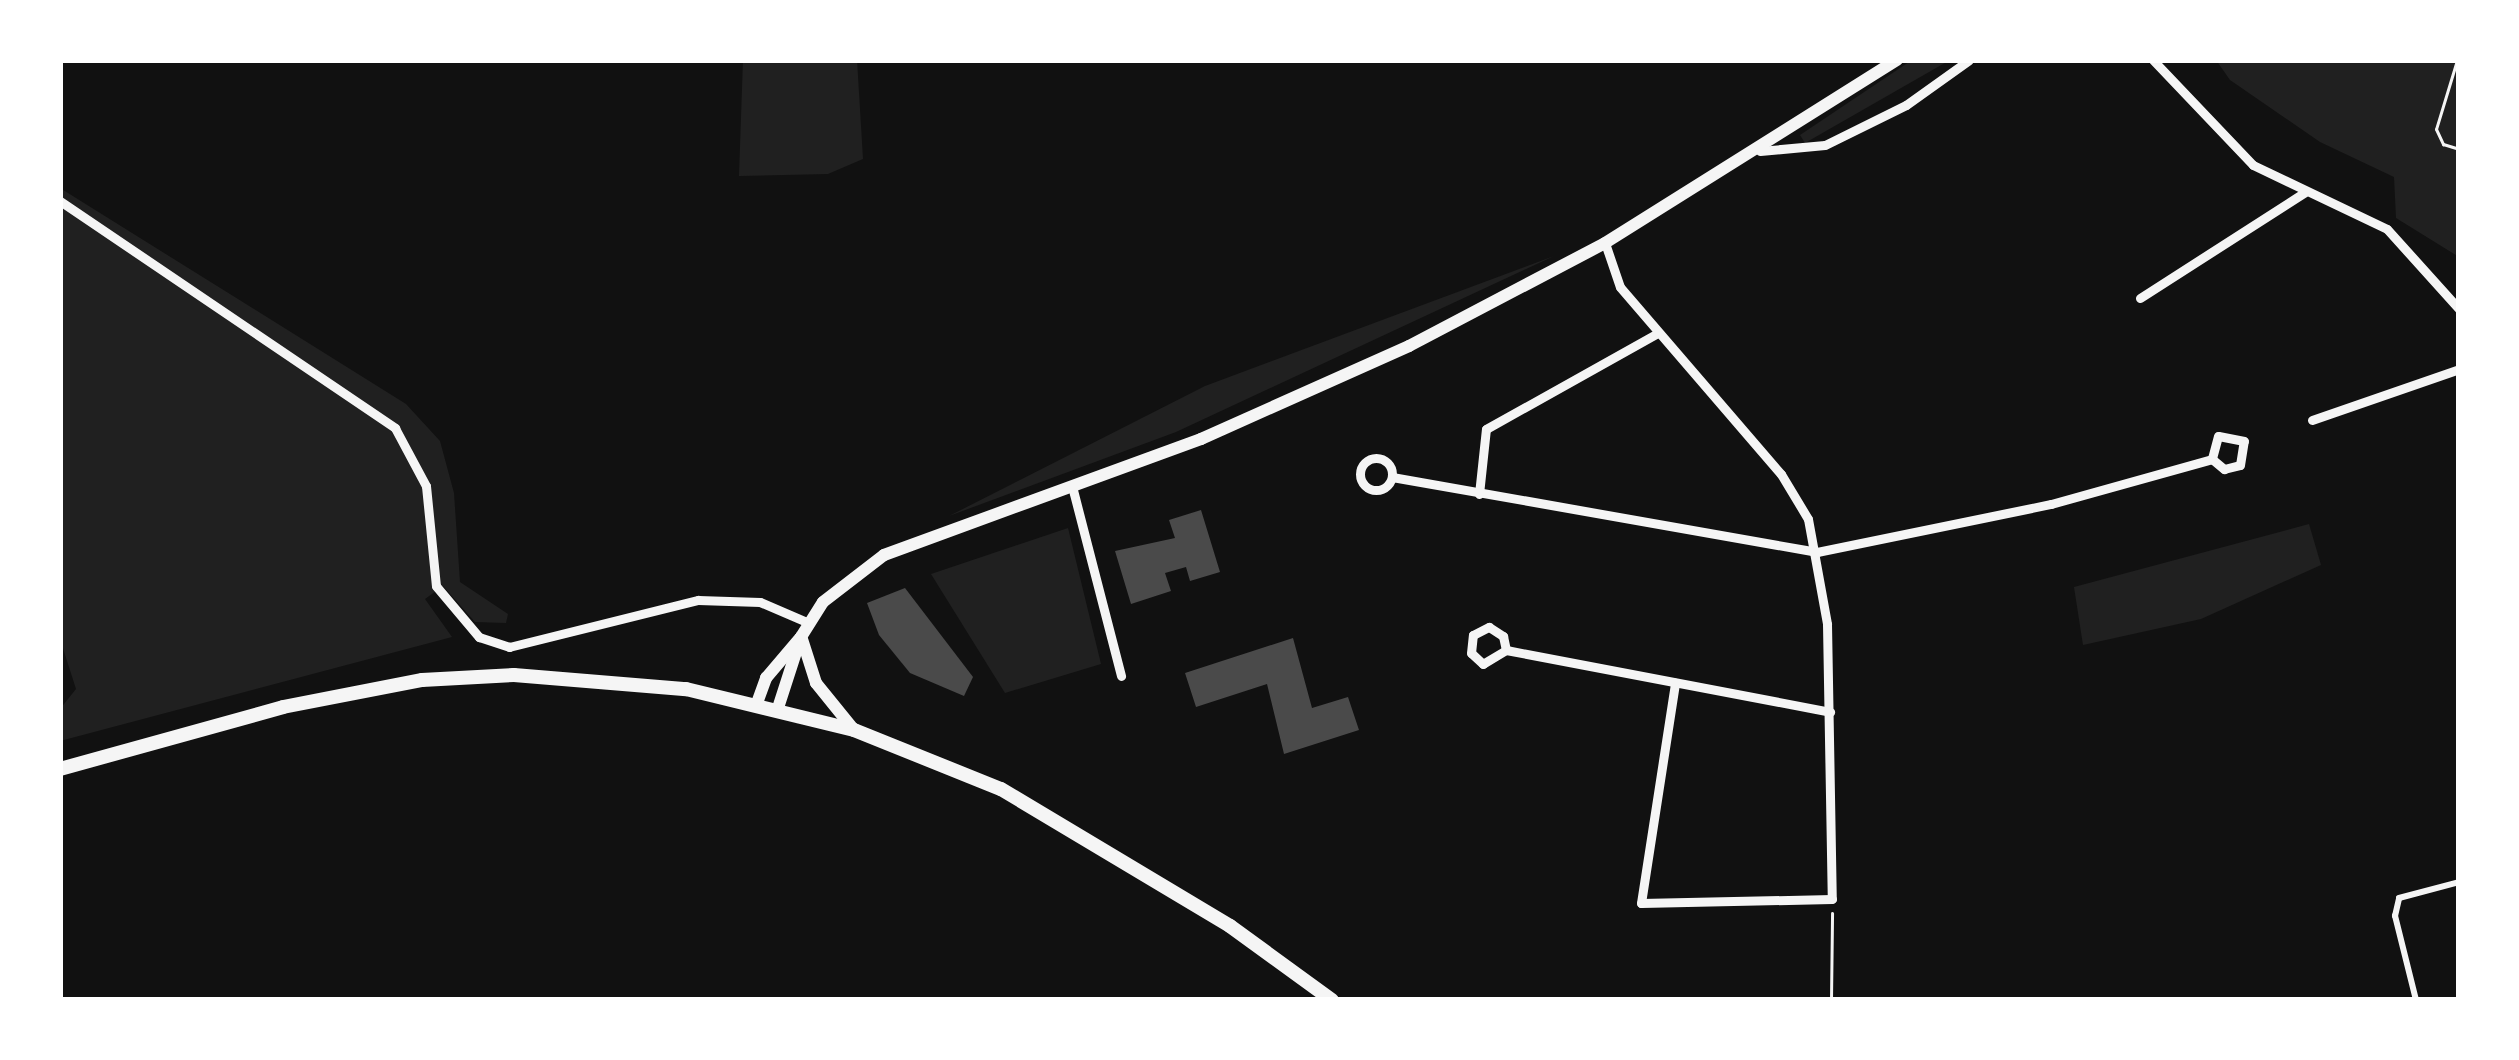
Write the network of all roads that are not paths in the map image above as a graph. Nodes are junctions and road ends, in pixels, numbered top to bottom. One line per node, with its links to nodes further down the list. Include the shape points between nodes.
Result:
1 (1897, 60): 4 (main road)
2 (1969, 60): 4 (street, via 1906,105 1825,146)
3 (2153, 60): 5 (street, via 2254,165)
4 (1760, 151): 7 (main road)
5 (2305, 192): 8 (street); 9 (street, via 2387,229)
6 (60, 201): 18 (street, via 395,428 426,486 436,586 479,637 509,647 718,599 760,602)
7 (1605, 243): 10 (street, via 1620,286); 15 (main road, via 1409,346)
8 (2140, 298)
9 (2459, 309)
10 (1656, 334): 16 (street, via 1486,429); 17 (street, via 1781,474)
11 (2459, 368): 12 (street)
12 (2312, 420)
13 (2212, 458): 17 (street, via 2050,504)
14 (1392, 477): 16 (street)
15 (1073, 490): 18 (main road, via 884,555 841,582); 21 (street)
16 (1479, 494): 17 (street)
17 (1817, 552): 25 (street)
18 (809, 623): 19 (main road)
19 (801, 638): 23 (main road, via 774,664); 24 (main road); 26 (main road, via 816,683)
20 (1506, 650): 20 (street, via 1504,636 1489,628 1473,635 1471,653 1483,664); 22 (street)
21 (1121, 676)
22 (1675, 683): 25 (street); 25 (street, via 1640,903 1832,899)
23 (757, 703): 24 (main road); 27 (main road, via 607,679 422,680 283,706)
24 (778, 709): 26 (main road)
25 (1829, 712)
26 (854, 730): 29 (main road, via 1001,789 1231,926)
27 (60, 769)
28 (2459, 882): 30 (street, via 2399,898 2395,916)
29 (1332, 1000)
30 (2416, 1000)

